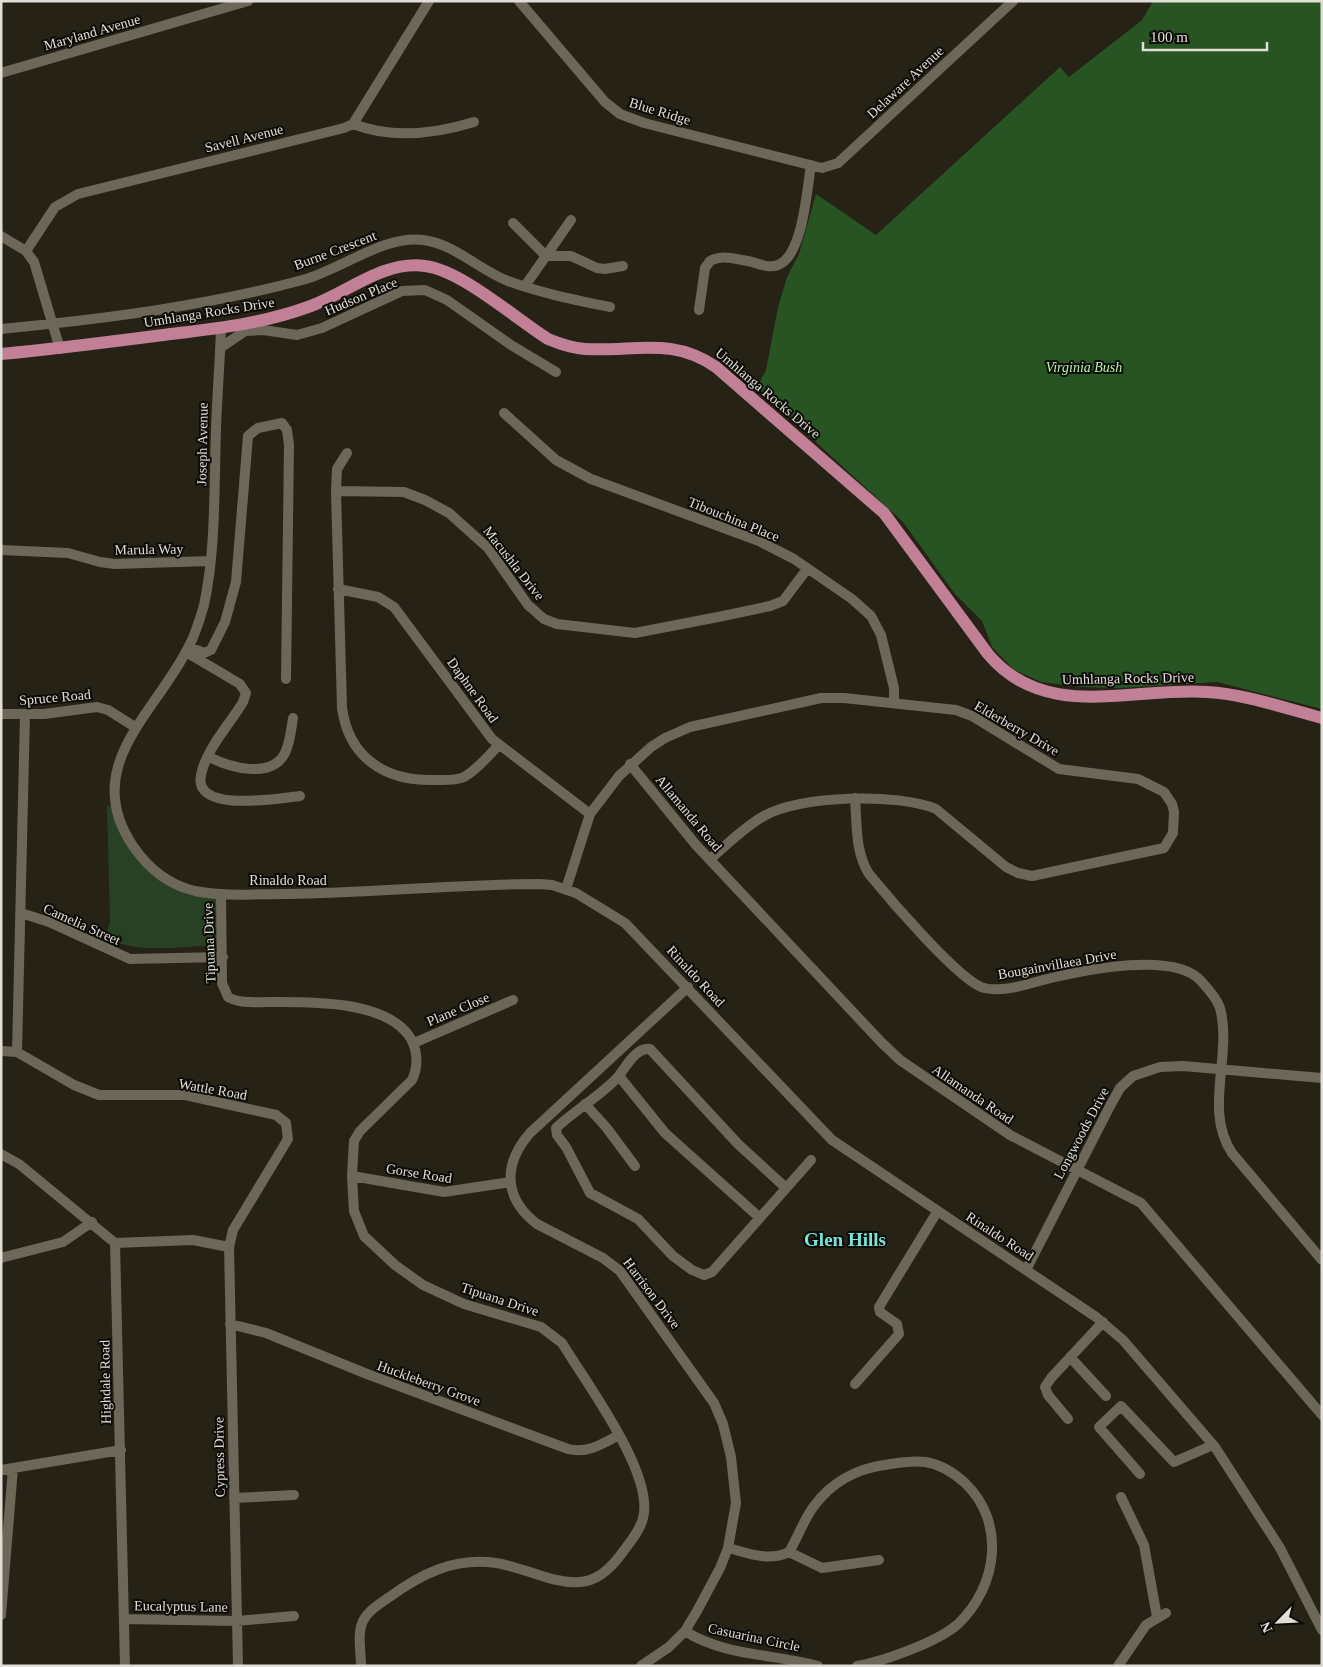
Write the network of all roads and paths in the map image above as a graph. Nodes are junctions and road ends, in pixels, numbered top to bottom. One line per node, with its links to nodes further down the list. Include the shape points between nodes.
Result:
1 (248, 1): 5 (street, Maryland Avenue)
2 (429, 1): 7 (street)
3 (519, 1): 8 (street, Blue Ridge, via 605,102 620,114 644,123)
4 (1013, 1): 8 (street, Delaware Avenue, via 838,163 822,168)
5 (1, 73)
6 (474, 122): 7 (street, via 440,131 397,134)
7 (353, 124): 12 (street, Savell Avenue, via 78,194 55,207)
8 (811, 165): 17 (street, via 798,239 789,256 784,262 770,267 725,257 710,261 705,268)
9 (571, 220): 13 (street)
10 (513, 223): 13 (street)
11 (1, 236): 12 (street)
12 (26, 251): 18 (street, via 34,262)
13 (546, 256): 14 (street, via 572,256 597,268); 15 (street)
14 (623, 266)
15 (525, 286): 16 (street, Burne Crescent); 18 (street, Burne Crescent, via 506,280 449,248 424,240 411,240 390,244 306,278 221,299)
16 (610, 307)
17 (698, 310)
18 (54, 324): 20 (street, Burne Crescent); 22 (street)
19 (221, 328): 21 (street, Joseph Avenue); 22 (main road, Umhlanga Rocks Drive); 38 (main road, Umhlanga Rocks Drive, via 310,307 397,267 425,266 464,282 548,339 562,344 584,349 659,346 692,353 733,380 871,500 988,654 1020,682 1050,694 1075,697 1222,693)
20 (1, 329)
21 (220, 348): 24 (street, Hudson Place, via 245,332 254,330 297,335 329,325 402,291 425,290 446,300); 29 (street, Joseph Avenue)
22 (60, 349): 23 (main road, Umhlanga Rocks Drive)
23 (1, 354)
24 (556, 372)
25 (504, 413): 30 (street, Tibouchina Place, via 566,467 759,541)
26 (347, 453): 27 (street, via 337,470)
27 (336, 492): 30 (street, Macushla Drive, via 404,492 449,513 488,548 528,605 544,619 557,624 635,633 718,618 783,601); 31 (street)
28 (1, 550): 29 (street, Marula Way, via 68,553 115,564)
29 (209, 561): 32 (street, Rinaldo Road, via 204,604)
30 (808, 569): 34 (street, Tibouchina Place, via 871,616 881,635 894,688)
31 (338, 589): 40 (street, Daphne Road, via 378,597 394,607); 40 (street, via 344,724 360,752 378,768 395,776 419,781 455,780 471,772)
32 (188, 649): 33 (street, via 211,650 228,611 237,573 248,436 258,428 282,423 287,430 289,445); 39 (street, Rinaldo Road); 41 (street, via 240,684 246,693)
33 (286, 679)
34 (894, 703): 42 (street, Elderberry Drive, via 821,698 706,722 665,738); 44 (street, Elderberry Drive, via 956,710 972,716 1059,769 1124,776 1156,787 1172,804 1171,838 1164,848 1032,876 1006,867 936,809 914,802)
35 (1, 714): 36 (street, Spruce Road)
36 (25, 715): 39 (street, Spruce Road, via 97,707); 49 (street)
37 (293, 718): 41 (street, via 284,754 268,767 231,767)
38 (1322, 718)
39 (135, 727): 48 (street, Rinaldo Road, via 122,752 117,772 116,800 128,838 139,855 166,879 182,887)
40 (498, 746): 45 (street, Daphne Road)
41 (209, 757): 43 (street, via 200,782 210,797 246,800)
42 (630, 764): 45 (street, Elderberry Drive); 46 (street, Allamanda Road)
43 (300, 796)
44 (855, 798): 46 (street, Elderberry Drive, via 780,808 757,820); 56 (street, Bougainvillaea Drive, via 864,864 876,882 966,977 983,988 993,989 1114,967 1168,967 1192,973 1215,998 1221,1011)
45 (590, 814): 47 (street, Elderberry Drive)
46 (710, 859): 65 (street, Allamanda Road, via 900,1060 1010,1135)
47 (566, 889): 48 (street, Rinaldo Road, via 527,884 342,894); 51 (street, Rinaldo Road, via 626,923)
48 (221, 894): 50 (street, Tipuana Drive)
49 (21, 913): 50 (street, Camelia Street, via 49,922 130,959); 55 (street)
50 (222, 957): 53 (street, Tipuana Drive, via 224,990 234,1000 326,1002 351,1006 393,1021)
51 (688, 987): 57 (street, Harrison Drive); 69 (street, Rinaldo Road, via 832,1140)
52 (513, 1000): 53 (street, Plane Close)
53 (414, 1043): 66 (street, Tipuana Drive, via 416,1071 412,1080 357,1136 352,1151)
54 (1, 1051): 55 (street, Wattle Road)
55 (17, 1052): 73 (street, Wattle Road, via 94,1094 185,1095 281,1118 286,1123 288,1139 233,1230)
56 (1220, 1070): 59 (street, Longwoods Drive); 65 (street, Longwoods Drive, via 1160,1067 1133,1076 1120,1088); 75 (street, Bougainvillaea Drive, via 1220,1125 1226,1144)
57 (592, 1075): 60 (street); 67 (street, Harrison Drive, via 519,1146 513,1158)
58 (619, 1076): 60 (street); 68 (street, via 627,1063 644,1049 655,1052 738,1144); 70 (street, via 665,1133)
59 (1322, 1078)
60 (605, 1089): 61 (street)
61 (585, 1104): 64 (street); 70 (street, via 556,1130 586,1188 596,1198 643,1222 682,1264 700,1274 708,1274)
62 (1, 1154): 71 (street)
63 (811, 1160): 68 (street)
64 (635, 1166)
65 (1077, 1171): 76 (street, Longwoods Drive); 82 (street, Allamanda Road, via 1132,1198 1150,1212)
66 (352, 1176): 67 (street, Gorse Road, via 444,1192); 84 (street, Tipuana Drive, via 354,1211 364,1236 395,1265 424,1285 464,1304 541,1327 551,1333 562,1343)
67 (511, 1182): 93 (street, Harrison Drive, via 519,1206 527,1217 603,1258 620,1271 714,1403 724,1424 735,1483 736,1503)
68 (786, 1188): 70 (street)
69 (937, 1212): 76 (street, Rinaldo Road); 80 (street, via 879,1309 898,1324 899,1334)
70 (760, 1218)
71 (92, 1222): 72 (street); 74 (street, via 63,1242)
72 (115, 1242): 73 (street, via 193,1240); 86 (street, Highdale Road)
73 (228, 1247): 78 (street, Cypress Drive)
74 (1, 1258)
75 (1322, 1260)
76 (1026, 1270): 77 (street, Rinaldo Road)
77 (1103, 1322): 79 (street); 85 (street, Rinaldo Road, via 1123,1340)
78 (230, 1324): 84 (street, Huckleberry Grove, via 266,1333 577,1452 594,1449); 92 (street, Cypress Drive)
79 (1070, 1357): 81 (street); 83 (street, via 1045,1388)
80 (855, 1384)
81 (1106, 1396)
82 (1322, 1415)
83 (1068, 1419)
84 (619, 1435): 104 (street, Tipuana Drive, via 642,1484 643,1517 637,1532 606,1571 586,1582 566,1582 493,1563 467,1562 436,1569 404,1586 371,1610 361,1628)
85 (1213, 1445): 89 (street, via 1174,1462 1121,1406 1099,1427); 100 (street, Rinaldo Road, via 1280,1548)
86 (120, 1450): 87 (street); 98 (street, Highdale Road)
87 (12, 1468): 88 (street); 96 (street)
88 (1, 1470)
89 (1140, 1474)
90 (294, 1495): 92 (street)
91 (1120, 1497): 108 (street, via 1144,1545 1162,1615 1146,1625)
92 (234, 1498): 99 (street, Cypress Drive)
93 (728, 1548): 94 (street, via 765,1557); 101 (street, Harrison Drive)
94 (789, 1552): 95 (street, via 822,1568); 107 (street, via 814,1506 829,1490 849,1475 875,1466 925,1462 938,1466 961,1480 982,1502 990,1520 992,1545 986,1580 979,1597 957,1624 945,1633 885,1659)
95 (879, 1560)
96 (1, 1615)
97 (294, 1616): 99 (street, Eucalyptus Lane)
98 (124, 1619): 99 (street, Eucalyptus Lane); 102 (street, Highdale Road)
99 (237, 1620): 103 (street, Cypress Drive)
100 (1322, 1630)
101 (685, 1631): 105 (street, Harrison Drive); 106 (street, Casuarina Circle, via 716,1645)
102 (125, 1666)
103 (238, 1666)
104 (361, 1666)
105 (641, 1666)
106 (818, 1666)
107 (857, 1666)
108 (1118, 1666)

